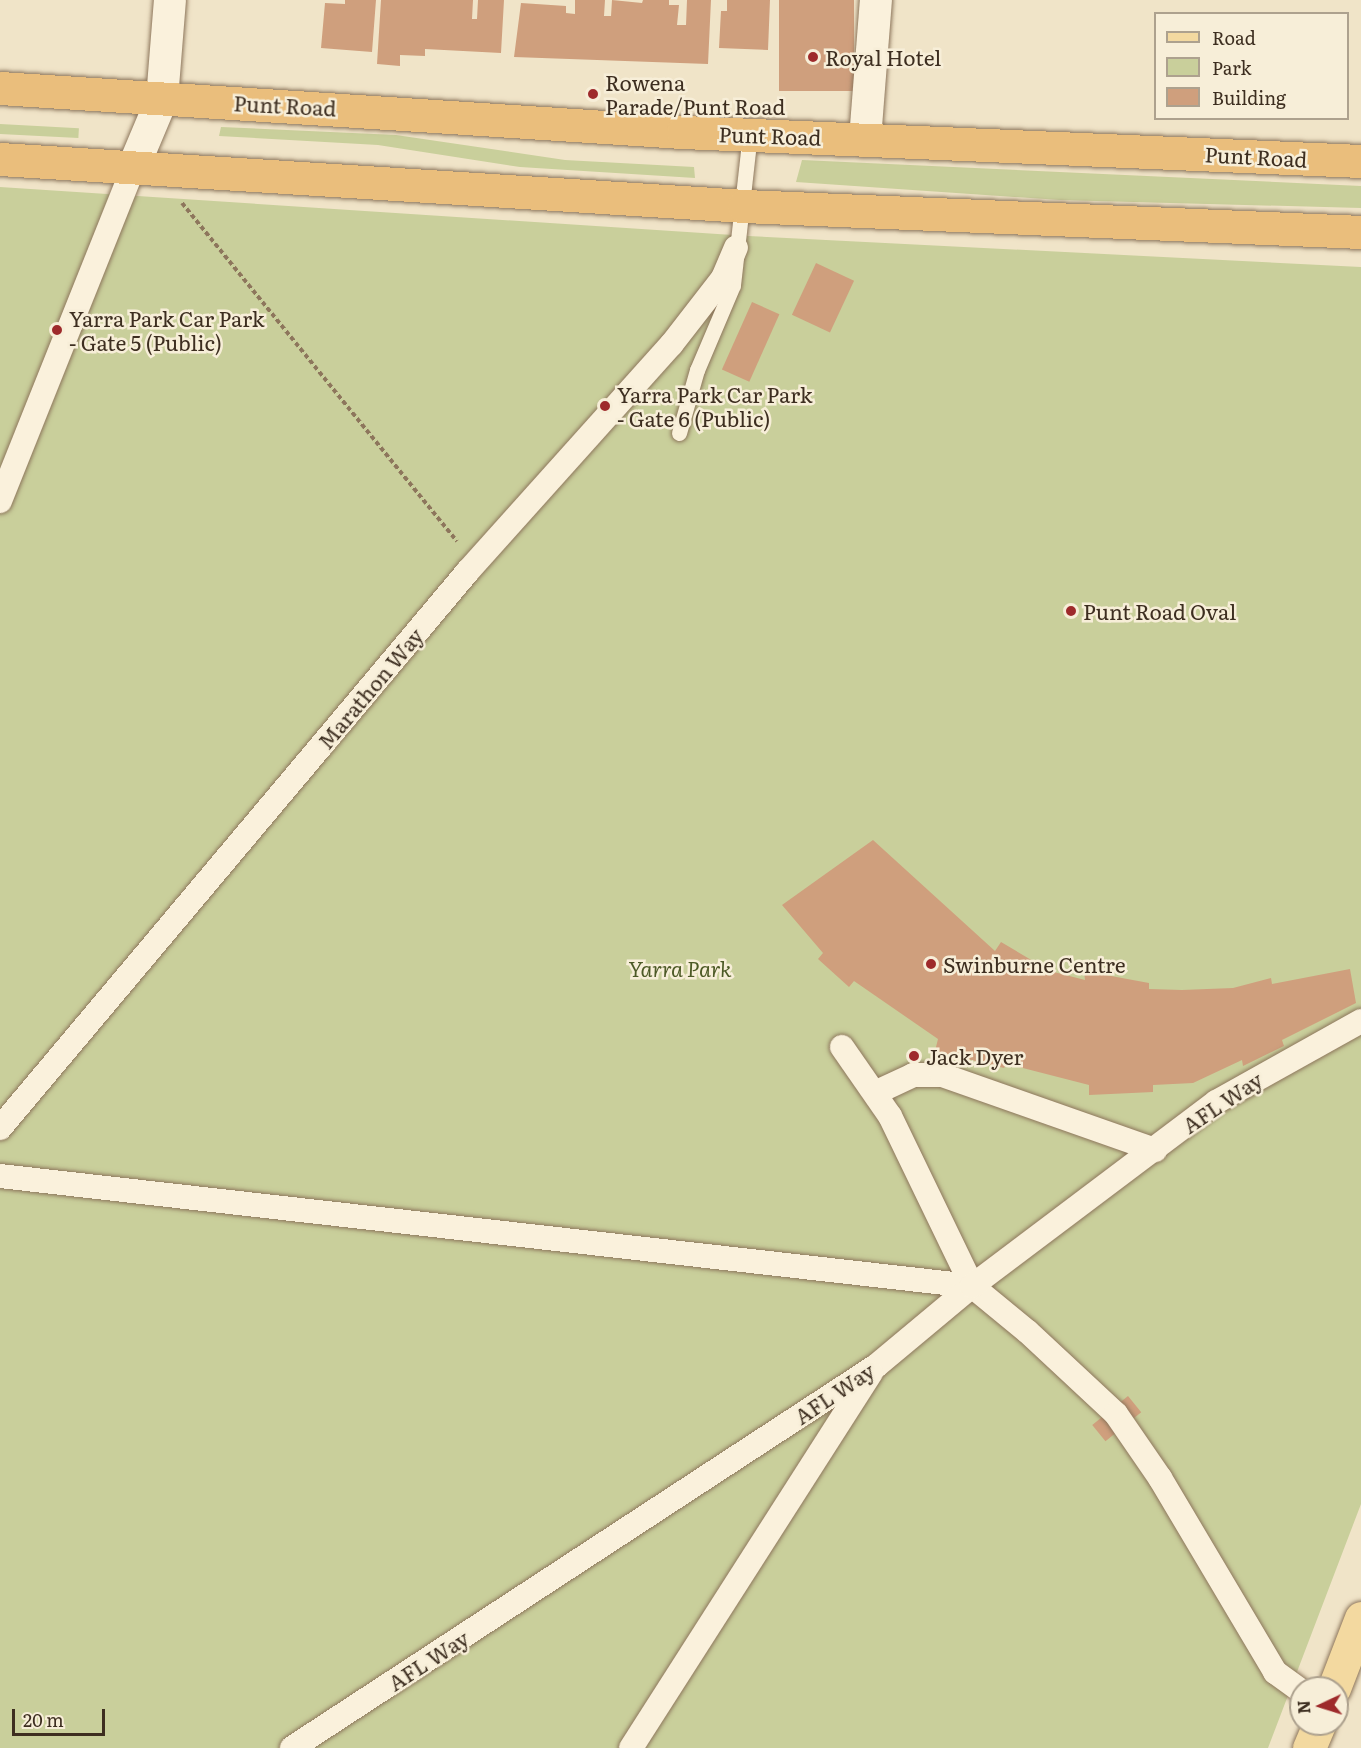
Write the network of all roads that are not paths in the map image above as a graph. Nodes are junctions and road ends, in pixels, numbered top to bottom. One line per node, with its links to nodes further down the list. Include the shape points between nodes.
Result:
1 (170, 0): 4 (street)
2 (876, 0): 6 (street)
3 (0, 88): 4 (highway, Punt Road)
4 (162, 99): 5 (highway, Punt Road); 9 (street)
5 (750, 134): 6 (highway, Punt Road); 10 (lane)
6 (865, 139): 8 (highway, Punt Road)
7 (0, 159): 9 (highway)
8 (1361, 161)
9 (133, 168): 10 (highway); 14 (street)
10 (744, 206): 11 (highway); 12 (lane)
11 (1361, 232)
12 (736, 248): 13 (lane, via 733,285 697,370); 18 (street, Marathon Way, via 723,278 671,345 475,564)
13 (679, 433)
14 (0, 501)
15 (1361, 1021): 19 (street, AFL Way, via 1225,1096)
16 (842, 1047): 17 (street)
17 (876, 1092): 19 (street, via 914,1075 942,1075); 21 (street)
18 (0, 1128)
19 (1155, 1150): 21 (street, AFL Way)
20 (0, 1176): 21 (street)
21 (972, 1286): 22 (street, AFL Way); 25 (street, via 1116,1414 1160,1478 1275,1672)
22 (876, 1366): 26 (street, AFL Way); 27 (street)
23 (1361, 1618): 24 (main road)
24 (1339, 1676)
25 (1289, 1682)
26 (292, 1748)
27 (632, 1748)

